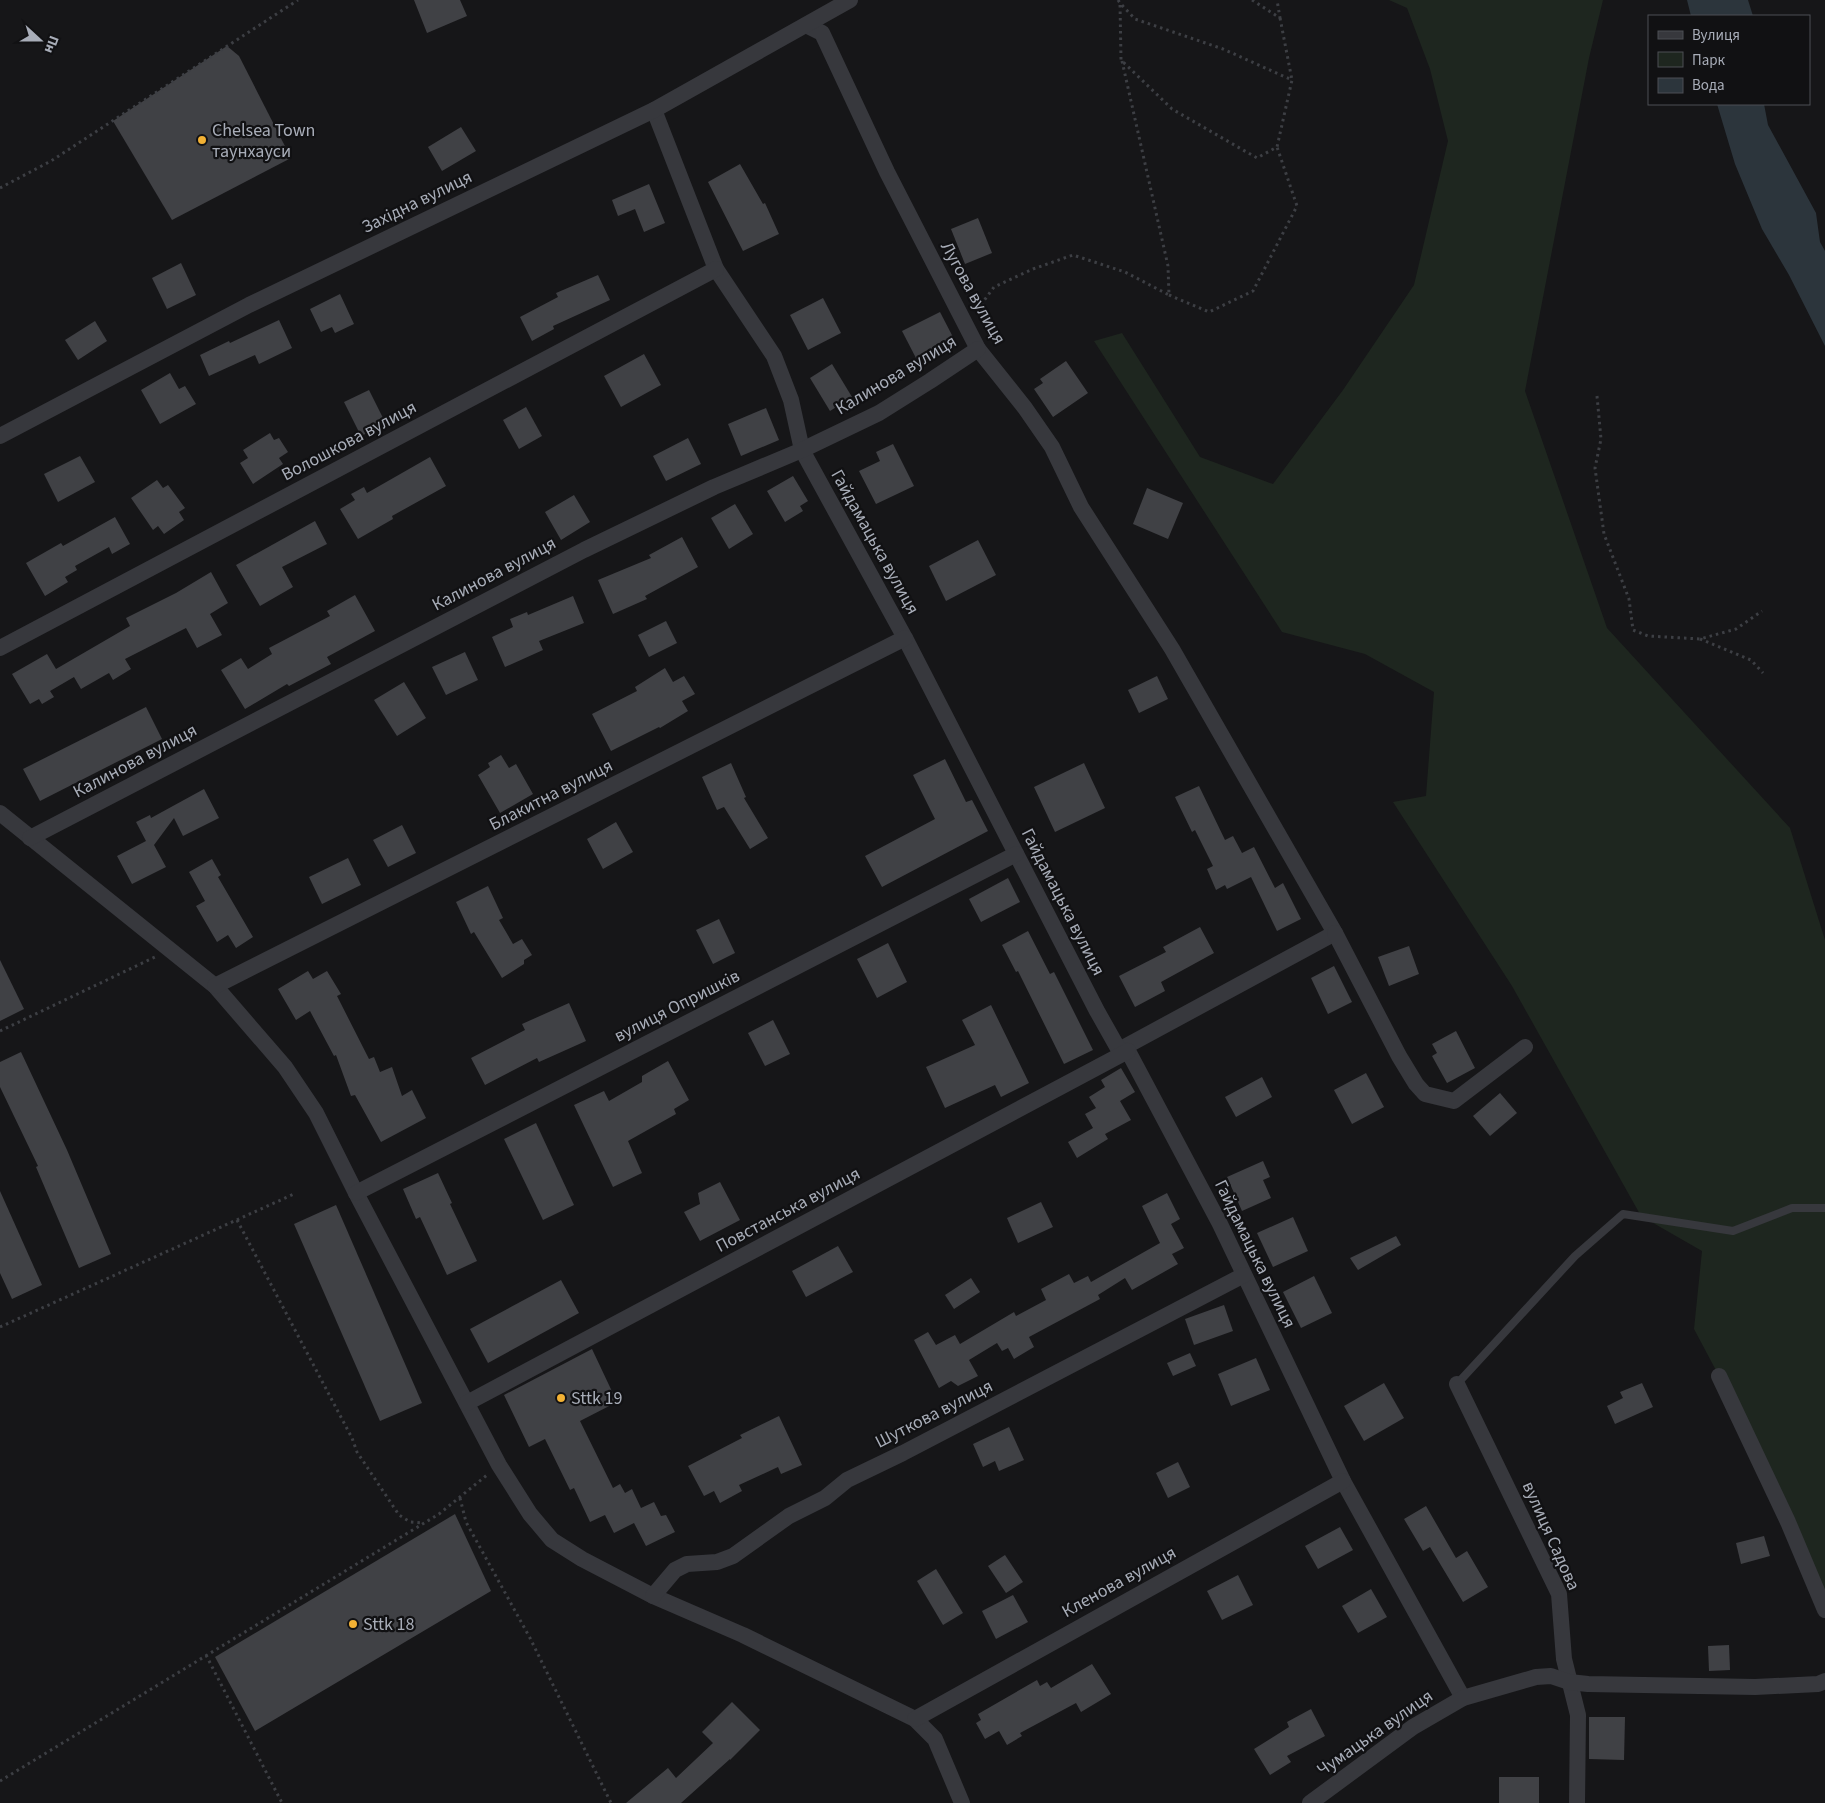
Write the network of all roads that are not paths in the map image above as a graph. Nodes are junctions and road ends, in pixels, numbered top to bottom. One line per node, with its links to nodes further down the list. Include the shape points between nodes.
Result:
1 (850, 0): 2 (street, Західна вулиця)
2 (806, 25): 3 (street, Західна вулиця); 5 (street, Лугова вулиця, via 822,33)
3 (654, 110): 4 (street, Гайдамацька вулиця); 6 (street, Західна вулиця, via 249,305)
4 (716, 269): 7 (street, Гайдамацька вулиця, via 774,356 792,400); 9 (street, Волошкова вулиця)
5 (978, 349): 7 (street, Калинова вулиця, via 879,413); 13 (street, Лугова вулиця, via 1052,447 1081,506 1172,649)
6 (0, 436)
7 (802, 450): 8 (street, Гайдамацька вулиця); 11 (street, Калинова вулиця, via 714,487 584,550)
8 (905, 638): 12 (street, Гайдамацька вулиця); 14 (street, Блакитна вулиця)
9 (0, 648)
10 (0, 813): 11 (street)
11 (30, 838): 14 (street)
12 (1016, 854): 16 (street, Гайдамацька вулиця, via 1097,1011); 17 (street, вулиця Опришків)
13 (1335, 933): 15 (street, Лугова вулиця, via 1399,1056 1425,1094 1454,1102); 16 (street, Повстанська вулиця)
14 (215, 986): 17 (street, via 285,1067 316,1114)
15 (1525, 1047)
16 (1124, 1051): 19 (street, Гайдамацька вулиця, via 1220,1224); 22 (street, Повстанська вулиця)
17 (356, 1193): 22 (street)
18 (1825, 1208): 21 (lane, via 1792,1208 1733,1231 1623,1214 1575,1256)
19 (1244, 1275): 23 (street, Гайдамацька вулиця); 24 (street, Шуткова вулиця, via 847,1480 825,1498 789,1516 733,1556 717,1562 687,1564 675,1570)
20 (1719, 1376): 25 (street, via 1788,1522)
21 (1457, 1384): 27 (street, вулиця Садова, via 1559,1594)
22 (467, 1403): 24 (street, via 499,1465 530,1514 552,1540)
23 (1343, 1481): 28 (street, Гайдамацька вулиця); 29 (street, Кленова вулиця)
24 (653, 1596): 29 (street, via 743,1635)
25 (1825, 1610)
26 (1825, 1681): 27 (street, Чумацька вулиця, via 1755,1687)
27 (1569, 1682): 28 (street, Чумацька вулиця, via 1551,1676 1536,1677); 32 (street, вулиця Садова, via 1578,1715)
28 (1464, 1698): 31 (street, Чумацька вулиця, via 1414,1727)
29 (915, 1719): 30 (street, via 935,1739)
30 (962, 1803)
31 (1310, 1803)
32 (1577, 1803)

